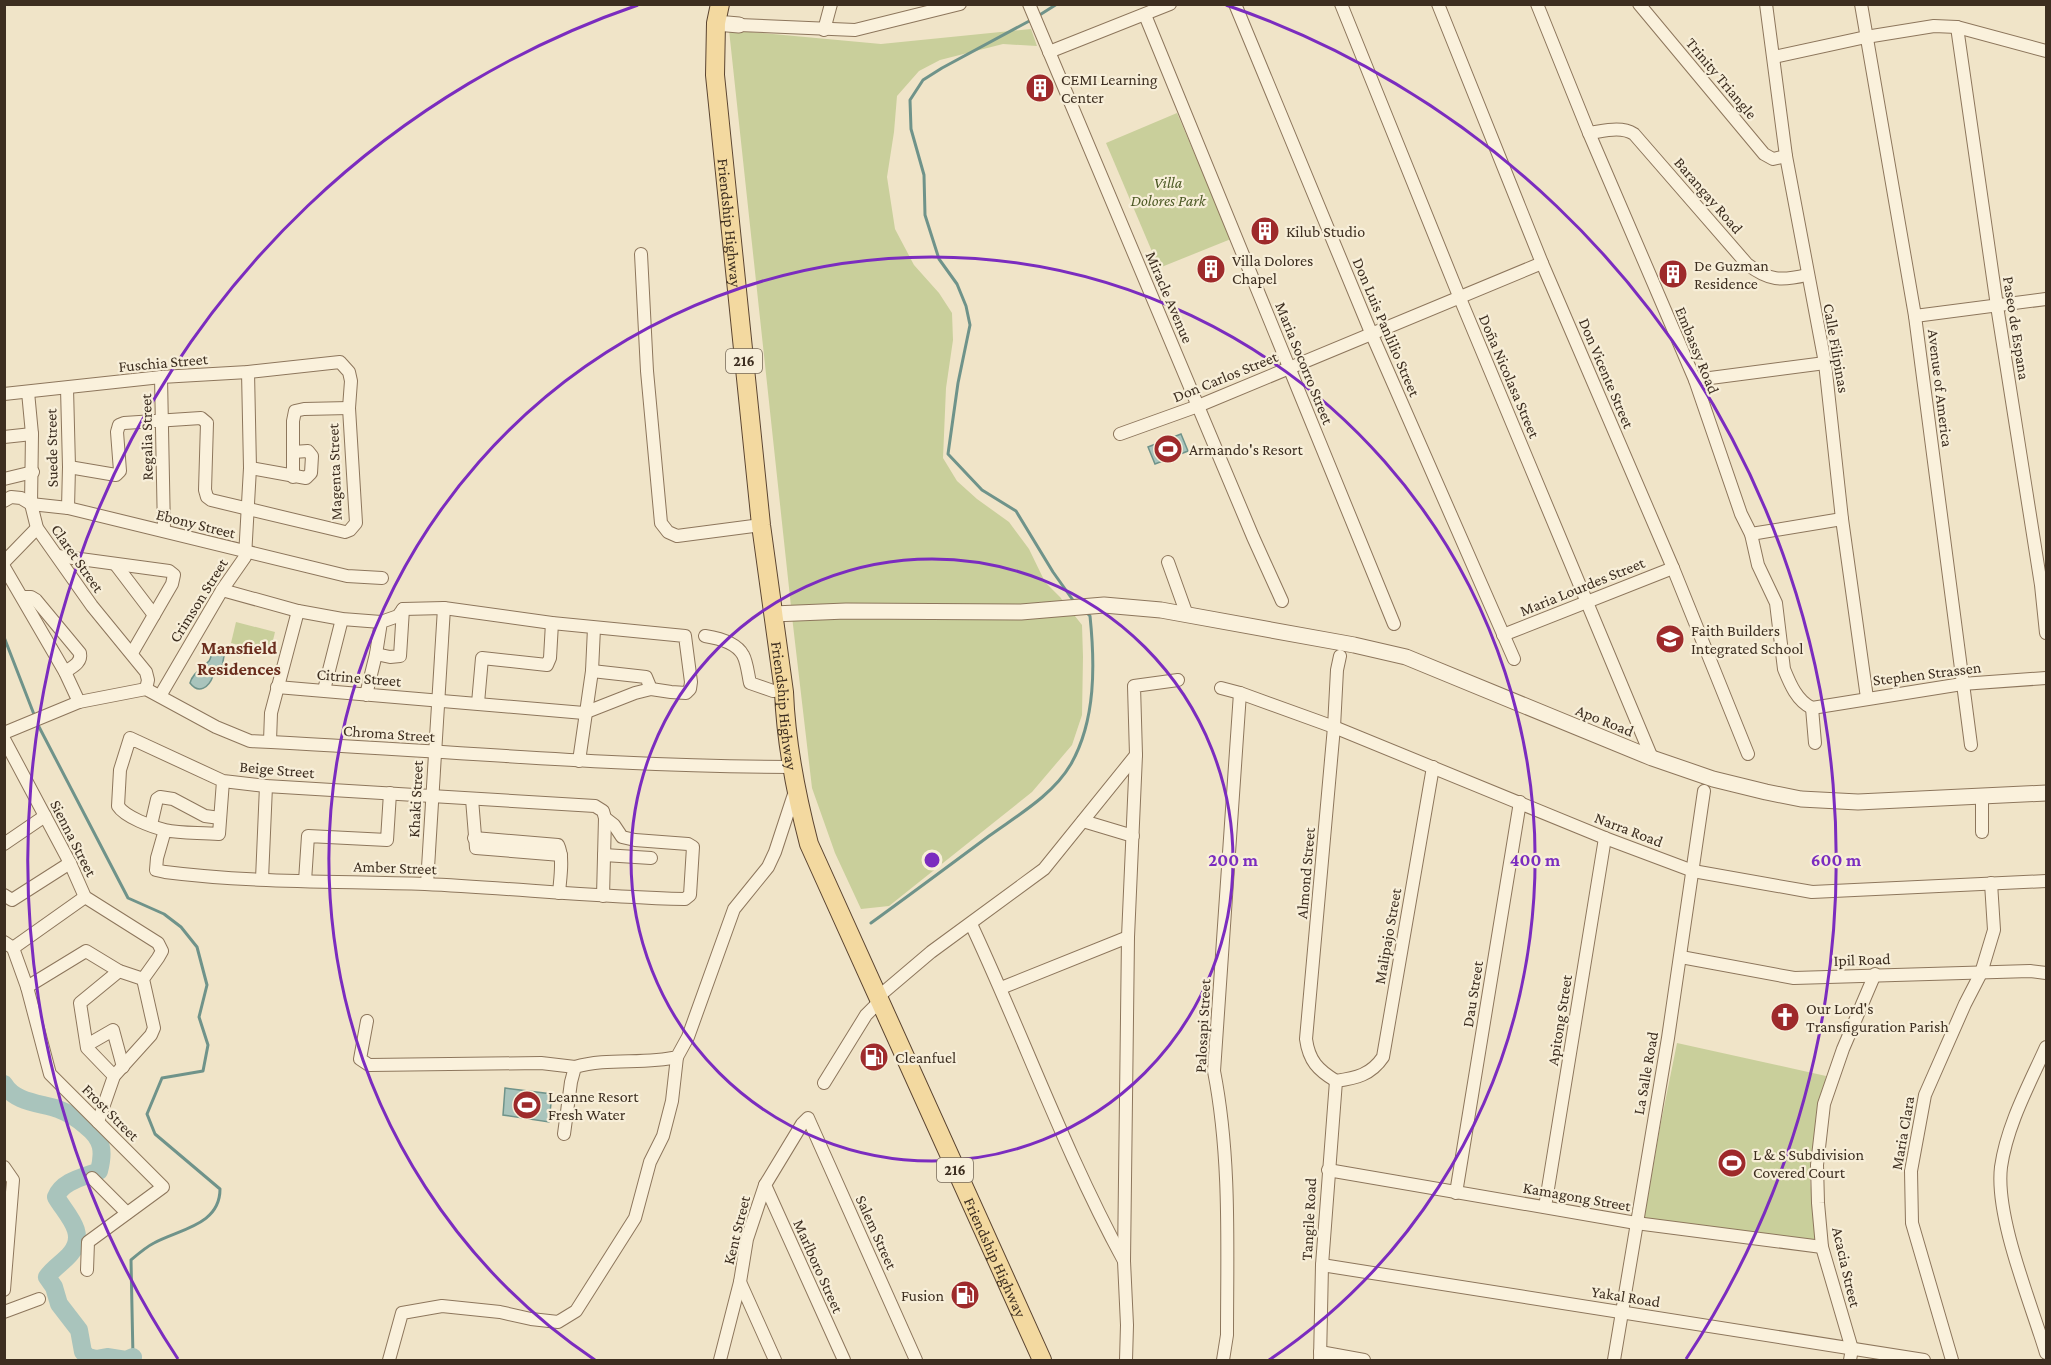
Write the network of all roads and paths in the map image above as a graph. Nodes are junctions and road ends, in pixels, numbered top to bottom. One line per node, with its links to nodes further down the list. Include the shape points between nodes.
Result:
1 (720, 4): 14 (main road, Friendship Highway / 216)
2 (831, 4): 17 (street)
3 (960, 4): 17 (street, via 855,30)
4 (1029, 4): 20 (street, Miracle Avenue)
5 (1170, 4): 13 (street)
6 (1235, 4): 31 (street, Don Luis Panlilio Street)
7 (1341, 4): 27 (street, Doña Nicolasa Street)
8 (1438, 4): 25 (street, Don Vicente Street)
9 (1537, 4): 22 (street, Embassy Road)
10 (1639, 4): 23 (street, Trinity Triangle, via 1764,154 1773,159)
11 (1766, 4): 21 (street, Calle Filipinas)
12 (1861, 4): 18 (street, Avenue of America)
13 (1145, 15): 20 (street); 34 (street, Maria Socorro Street)
14 (716, 23): 15 (street); 58 (main road, Friendship Highway / 216, via 715,75)
15 (739, 25): 17 (street)
16 (1957, 27): 18 (street, via 1934,26); 19 (street); 29 (street, Paseo de Espana)
17 (824, 30)
18 (1866, 37): 21 (street); 30 (street, Avenue of America)
19 (2046, 51)
20 (1049, 52): 41 (street, Miracle Avenue)
21 (1774, 57): 23 (street, Calle Filipinas)
22 (1589, 133): 26 (street, Barangay Road, via 1619,129 1634,134 1755,270 1779,280); 37 (street, Embassy Road)
23 (1786, 156): 26 (street, Calle Filipinas)
24 (641, 254): 58 (street, via 661,523 677,536)
25 (1542, 263): 27 (street, Don Carlos Street); 68 (street, Don Vicente Street)
26 (1807, 275): 32 (street, Calle Filipinas)
27 (1459, 296): 31 (street, Don Carlos Street); 74 (street, Doña Nicolasa Street)
28 (2046, 299): 29 (street)
29 (1997, 306): 30 (street); 70 (street, Paseo de Espana)
30 (1915, 316): 97 (street, Avenue of America)
31 (1372, 335): 34 (street, Don Carlos Street); 87 (street, Don Luis Panlilio Street)
32 (1825, 363): 37 (street); 57 (street, Calle Filipinas)
33 (325, 364): 35 (street, Fuschia Street); 42 (street, Magenta Street, via 340,362 349,372)
34 (1290, 368): 41 (street, Don Carlos Street); 84 (street, Maria Socorro Street)
35 (248, 372): 36 (street, Fuschia Street); 49 (street, Crimson Street)
36 (161, 377): 38 (street, Fuschia Street); 43 (street, Regalia Street)
37 (1695, 380): 61 (street, Embassy Road)
38 (67, 388): 39 (street, Fuschia Street); 48 (street, Suede Street)
39 (28, 392): 40 (street, Fuschia Street); 44 (street, Claret Street)
40 (4, 394)
41 (1198, 406): 45 (street, Don Carlos Street); 73 (street, Miracle Avenue)
42 (349, 408): 47 (street, via 296,411); 56 (street, Magenta Street, via 356,523 350,530 345,532)
43 (162, 420): 48 (street, via 119,425 120,471 116,475); 56 (street, via 205,420 207,497); 60 (street, Regalia Street)
44 (32, 434): 46 (street); 50 (street, Claret Street)
45 (1120, 435)
46 (4, 437)
47 (293, 452): 51 (street); 51 (street, via 308,451 312,456 310,475)
48 (69, 467): 55 (street, Suede Street)
49 (250, 468): 51 (street); 56 (street, Crimson Street)
50 (33, 472): 52 (street); 54 (street, Claret Street)
51 (293, 477)
52 (4, 479)
53 (4, 501): 54 (street, Ebony Street, via 21,498)
54 (31, 504): 55 (street, Ebony Street); 59 (street, Claret Street)
55 (68, 508): 60 (street, Ebony Street)
56 (248, 508): 62 (street, Crimson Street)
57 (1842, 519): 61 (street); 107 (street, Calle Filipinas)
58 (761, 525): 78 (main road, Friendship Highway / 216)
59 (37, 528): 63 (street, Claret Street); 64 (street)
60 (164, 531): 62 (street, Ebony Street)
61 (1750, 534): 111 (street, Embassy Road, via 1758,565 1778,611 1784,669 1801,701)
62 (246, 552): 69 (street, Ebony Street, via 347,576); 71 (street, Crimson Street)
63 (58, 556): 66 (street); 89 (street, Claret Street)
64 (4, 562)
65 (1168, 562): 80 (street)
66 (116, 565): 79 (street); 79 (street, via 169,571 174,575)
67 (4, 567): 72 (street)
68 (1673, 568): 74 (street, Maria Lourdes Street); 120 (street, Don Vicente Street)
69 (382, 578)
70 (2044, 584): 86 (street, Paseo de Espana)
71 (222, 590): 77 (street); 106 (street, Crimson Street)
72 (23, 597): 94 (street); 94 (street, via 36,600 80,653 77,664)
73 (1282, 601)
74 (1587, 603): 87 (street, Maria Lourdes Street); 122 (street, Doña Nicolasa Street)
75 (444, 608): 76 (street); 83 (street); 108 (street, Khaki Street)
76 (403, 609): 82 (street, via 398,616); 90 (street, via 400,656)
77 (298, 611): 81 (street); 98 (street)
78 (773, 614): 80 (street, Apo Road, via 846,610 1021,612 1104,605); 102 (main road, Friendship Highway / 216)
79 (154, 615): 89 (street)
80 (1187, 615): 122 (street, Apo Road, via 1406,657)
81 (342, 619): 82 (street); 103 (street)
82 (381, 622): 90 (street)
83 (552, 623): 85 (street); 110 (street, via 547,665 482,658)
84 (1394, 624)
85 (594, 628): 93 (street); 101 (street, via 685,636 690,689 686,693 671,693)
86 (2046, 633)
87 (1503, 635): 92 (street, Don Luis Panlilio Street)
88 (705, 636): 102 (street, via 722,639 743,655 750,683 773,691)
89 (132, 653): 100 (street, Claret Street, via 146,672)
90 (376, 654): 105 (street)
91 (1340, 656): 113 (street, Almond Street)
92 (1514, 659)
93 (592, 670): 101 (street, via 646,677); 112 (street)
94 (65, 672): 109 (street)
95 (2046, 678): 97 (street, Stephen Strassen)
96 (1178, 680): 121 (street, via 1134,686)
97 (1962, 684): 107 (street, Stephen Strassen); 118 (street, Avenue of America)
98 (277, 687): 103 (street, Citrine Street); 116 (street, via 270,714)
99 (1221, 688): 104 (street, Narra Road)
100 (146, 689): 106 (street, Chroma Street); 109 (street)
101 (651, 689): 112 (street)
102 (784, 689): 124 (main road, Friendship Highway / 216)
103 (324, 690): 105 (street, Citrine Street)
104 (1240, 693): 113 (street, Narra Road); 213 (street, Palosapi Street, via 1214,1071 1227,1176 1227,1335)
105 (366, 695): 108 (street, Citrine Street)
106 (160, 696): 116 (street, Chroma Street, via 230,734 250,741)
107 (1866, 698): 111 (street, Stephen Strassen)
108 (438, 700): 110 (street, Citrine Street); 119 (street, Khaki Street)
109 (79, 702): 114 (street)
110 (478, 703): 112 (street, Citrine Street)
111 (1812, 708): 117 (street)
112 (584, 713): 123 (street)
113 (1334, 727): 125 (street, Narra Road); 178 (street, Almond Street, via 1306,1040 1312,1062)
114 (4, 733)
115 (4, 739): 136 (street, Sienna Street)
116 (270, 741): 119 (street, Chroma Street)
117 (1815, 743)
118 (1971, 745)
119 (434, 753): 123 (street, Chroma Street); 133 (street, Khaki Street)
120 (1748, 754)
121 (1136, 755): 139 (street); 143 (street)
122 (1652, 758): 132 (street, Apo Road, via 1713,779 1801,799 1858,802)
123 (579, 761): 124 (street, Chroma Street)
124 (791, 767): 128 (main road, Friendship Highway / 216)
125 (1433, 767): 135 (street, Narra Road); 178 (street, Malipajo Street, via 1383,1058 1357,1078)
126 (223, 781): 127 (street, Beige Street); 137 (street); 140 (street, Beige Street, via 130,738 120,770 118,806 122,812)
127 (266, 786): 130 (street, Beige Street); 150 (street)
128 (795, 789): 170 (main road, Friendship Highway / 216, via 809,844); 174 (street, via 771,860 734,909 688,1037)
129 (1704, 791): 149 (street, La Salle Road)
130 (390, 793): 133 (street, Beige Street); 151 (street, via 387,840 308,836)
131 (2046, 793): 132 (street, Apo Road)
132 (1982, 795): 142 (street)
133 (432, 797): 134 (street, Amber Street); 154 (street, Khaki Street)
134 (472, 799): 138 (street, Amber Street, via 596,806); 155 (street, via 476,848 561,855)
135 (1520, 802): 144 (street, Narra Road); 187 (street, Dau Street)
136 (45, 816): 146 (street); 148 (street, Sienna Street)
137 (220, 818): 140 (street, via 205,816 174,799 160,797); 141 (street, via 219,834)
138 (605, 818): 145 (street, Amber Street, via 622,837); 147 (street)
139 (1083, 821): 143 (street); 159 (street, via 1044,869)
140 (151, 825): 141 (street)
141 (165, 830): 150 (street, Amber Street, via 156,870)
142 (1982, 832)
143 (1133, 836): 160 (street)
144 (1605, 838): 149 (street, Narra Road); 188 (street, Apitong Street)
145 (654, 842): 147 (street, via 651,863); 157 (street, Amber Street, via 693,847 690,895 679,899)
146 (4, 844)
147 (604, 855): 157 (street)
148 (70, 862): 156 (street, via 12,900); 158 (street, Sienna Street)
149 (1693, 871): 153 (street, Narra Road, via 1812,892); 162 (street, La Salle Road)
150 (262, 879): 151 (street, Amber Street)
151 (305, 881): 154 (street, Amber Street)
152 (2046, 881): 153 (street, Narra Road)
153 (1991, 883): 164 (street, Maria Clara, via 1994,930)
154 (427, 884): 155 (street, Amber Street)
155 (559, 893): 157 (street, Amber Street)
156 (4, 895)
157 (603, 896)
158 (85, 897): 161 (street); 167 (street, Sienna Street, via 158,943 162,951)
159 (971, 924): 169 (street); 170 (street, via 931,952)
160 (1128, 938): 169 (street); 191 (street)
161 (9, 945): 168 (street, Frost Street)
162 (1681, 957): 166 (street, Ipil Road, via 1794,978); 190 (street, La Salle Road)
163 (119, 971): 167 (street); 168 (street, via 86,951); 172 (street, via 80,1003)
164 (1981, 973): 165 (street, Ipil Road); 166 (street, Ipil Road); 217 (street, Maria Clara, via 1924,1095 1911,1171 1912,1222)
165 (2046, 973)
166 (1875, 974): 193 (street, Acacia Street, via 1824,1104 1817,1165)
167 (143, 979): 175 (street, via 154,1028)
168 (27, 987): 181 (street, Frost Street, via 50,1074)
169 (1001, 988): 192 (street)
170 (879, 999): 179 (street); 211 (main road, Friendship Highway / 216)
171 (367, 1021): 176 (street, via 360,1059 369,1065 541,1063)
172 (87, 1045): 175 (street, via 113,1030); 177 (street)
173 (2046, 1047): 203 (street, via 2007,1140 2001,1168 2004,1216)
174 (677, 1057): 176 (street, via 659,1062); 206 (street, via 663,1136 650,1162 635,1218 576,1311 558,1322 442,1306 402,1313)
175 (123, 1066): 177 (street)
176 (575, 1067): 182 (street)
177 (114, 1077): 181 (street)
178 (1336, 1080): 184 (street, Tangile Road)
179 (824, 1083)
180 (808, 1118): 186 (street, Kent Street); 210 (street, Salem Street)
181 (98, 1122): 189 (street, Frost Street, via 163,1187)
182 (564, 1134)
183 (4, 1167): 195 (street, via 13,1180)
184 (1328, 1170): 187 (street, Kamagong Street); 196 (street, Tangile Road)
185 (92, 1178): 189 (street)
186 (765, 1185): 198 (street, Kent Street, via 747,1239); 209 (street, Marlboro Street)
187 (1456, 1193): 188 (street, Kamagong Street)
188 (1545, 1207): 190 (street, Kamagong Street)
189 (127, 1213): 197 (street, Frost Street, via 88,1242)
190 (1636, 1223): 193 (street, Kamagong Street); 202 (street, La Salle Road)
191 (1125, 1232): 192 (street); 194 (street)
192 (1109, 1233): 194 (street)
193 (1822, 1247): 204 (street, Acacia Street)
194 (1125, 1261): 212 (street)
195 (6, 1263): 199 (street)
196 (1322, 1265): 202 (street, Yakal Road); 205 (street, Tangile Road)
197 (87, 1270)
198 (740, 1282): 207 (street, Kent Street); 208 (street)
199 (4, 1290)
200 (39, 1299): 201 (street)
201 (4, 1312)
202 (1623, 1312): 204 (street, Yakal Road); 215 (street, La Salle Road)
203 (2046, 1353)
204 (1851, 1355): 216 (street, Yakal Road)
205 (1320, 1356): 214 (street)
206 (389, 1360)
207 (720, 1360)
208 (775, 1360)
209 (844, 1360)
210 (916, 1360)
211 (1042, 1360)
212 (1126, 1360)
213 (1223, 1360)
214 (1364, 1360)
215 (1614, 1360)
216 (1924, 1360)
217 (1952, 1360)

